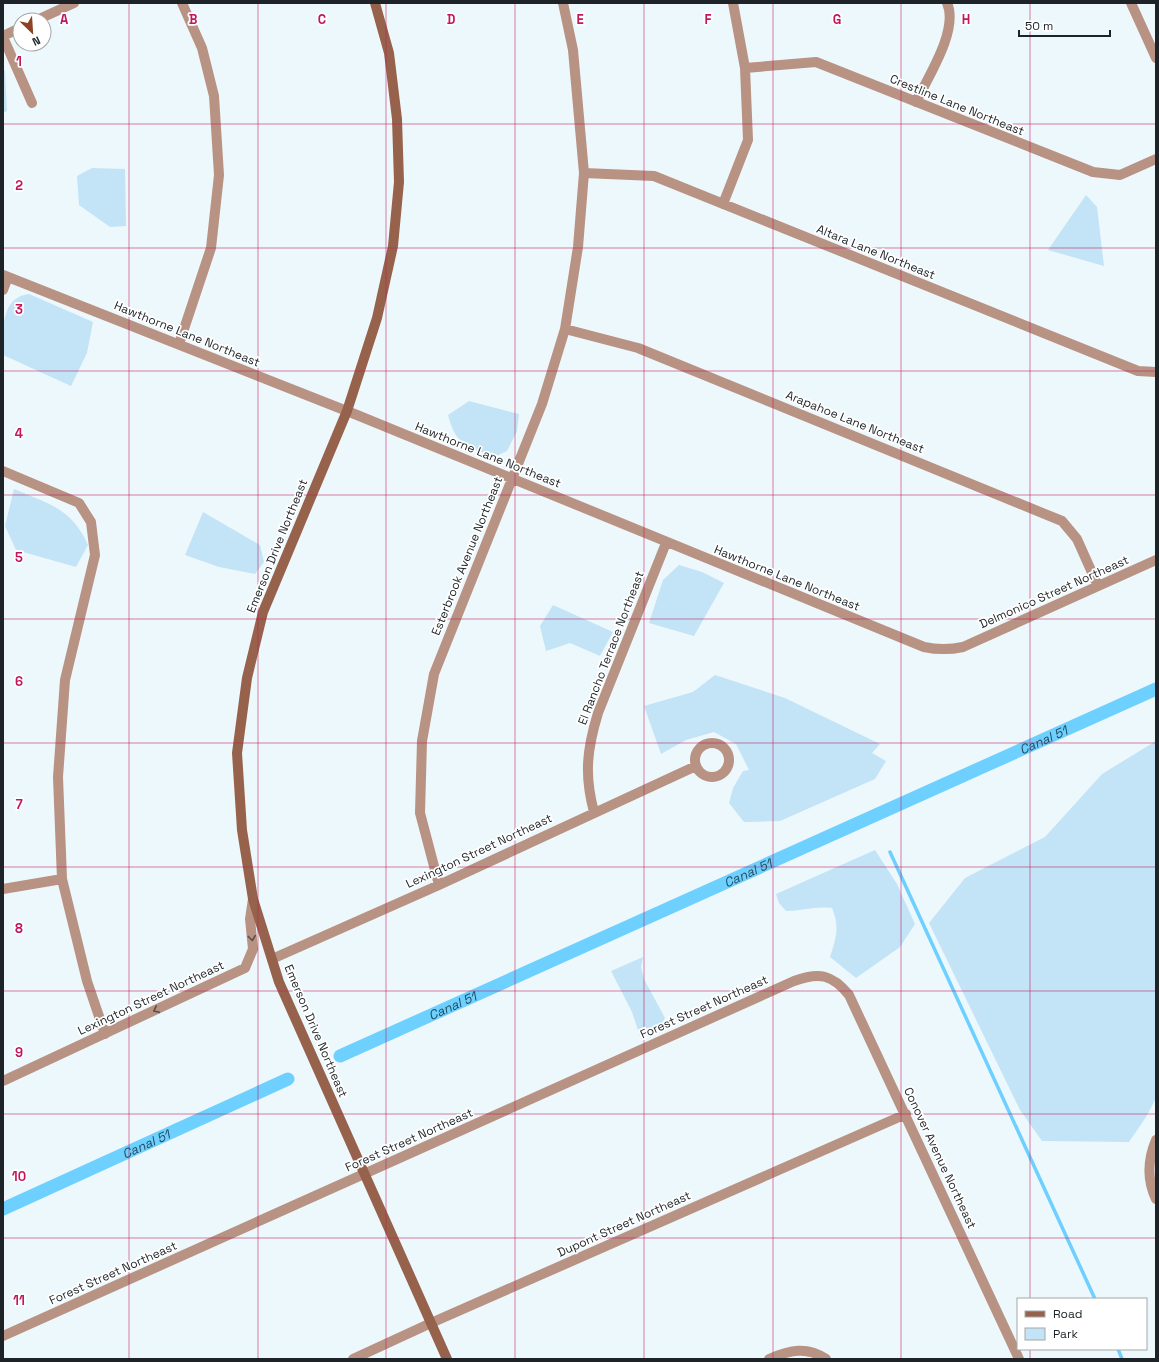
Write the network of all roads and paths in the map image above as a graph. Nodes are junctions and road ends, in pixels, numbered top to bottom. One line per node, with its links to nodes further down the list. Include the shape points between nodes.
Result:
1 (74, 3): 8 (street)
2 (182, 3): 20 (street, via 202,48 214,96 219,175 211,248)
3 (375, 3): 22 (street, Emerson Drive Northeast, via 389,53 397,119 398,182 393,246 377,318)
4 (562, 3): 15 (street, Esterbrook Avenue Northeast, via 573,50)
5 (733, 3): 11 (street)
6 (947, 3): 12 (street, via 951,11 948,34)
7 (1131, 3): 10 (street)
8 (52, 13)
9 (3, 36): 13 (street)
10 (1156, 58)
11 (745, 68): 12 (street, Crestline Lane Northeast, via 816,62); 16 (street, via 748,140)
12 (916, 102): 14 (street, Crestline Lane Northeast, via 1093,172 1120,175)
13 (32, 103)
14 (1156, 159)
15 (584, 174): 16 (street, Altara Lane Northeast, via 654,176); 19 (street, Esterbrook Avenue Northeast, via 578,247)
16 (723, 204): 21 (street, Altara Lane Northeast, via 1138,371)
17 (6, 276): 18 (street); 20 (street, Hawthorne Lane Northeast)
18 (3, 290)
19 (565, 329): 24 (street, Esterbrook Avenue Northeast, via 542,404); 27 (street, Arapahoe Lane Northeast, via 638,348 1062,521 1077,539)
20 (179, 344): 22 (street, Hawthorne Lane Northeast)
21 (1156, 372)
22 (347, 411): 24 (street, Hawthorne Lane Northeast); 34 (street, Emerson Drive Northeast, via 263,612 247,678 237,753 242,830)
23 (3, 471): 31 (street, via 79,503 91,522 95,555 65,680 58,777)
24 (512, 479): 25 (street, Hawthorne Lane Northeast); 32 (street, Esterbrook Avenue Northeast, via 434,674 422,741 420,813)
25 (666, 543): 28 (street, Hawthorne Lane Northeast, via 923,646 951,650); 30 (street, El Rancho Terrace Northeast, via 590,738 588,790)
26 (1156, 560): 27 (street, Delmonico Street Northeast)
27 (1098, 586): 28 (street, Delmonico Street Northeast)
28 (963, 646)
29 (696, 766): 30 (street, Lexington Street Northeast)
30 (594, 812): 32 (street, Lexington Street Northeast)
31 (62, 879): 33 (street); 37 (street, via 86,981)
32 (439, 885): 35 (street, Lexington Street Northeast)
33 (3, 890)
34 (253, 899): 35 (street, Emerson Drive Northeast); 37 (street, Lexington Street Northeast, one-way to 37, via 250,919 254,949 246,968)
35 (272, 959): 41 (street, Emerson Drive Northeast, via 282,989)
36 (827, 977): 39 (street, Conover Avenue Northeast, via 836,981 849,995); 41 (street, Forest Street Northeast, via 807,977 794,981)
37 (105, 1034): 38 (street, Lexington Street Northeast)
38 (3, 1080)
39 (906, 1114): 43 (street, Dupont Street Northeast); 49 (street, Conover Avenue Northeast)
40 (1156, 1140): 42 (street, via 1150,1154 1150,1187)
41 (365, 1174): 43 (street, Emerson Drive Northeast); 44 (street, Forest Street Northeast)
42 (1156, 1199)
43 (431, 1323): 45 (street, Dupont Street Northeast); 46 (street, Emerson Drive Northeast)
44 (3, 1336)
45 (354, 1359)
46 (447, 1359)
47 (769, 1359): 48 (street, via 793,1350 813,1351)
48 (826, 1359)
49 (1019, 1359)

